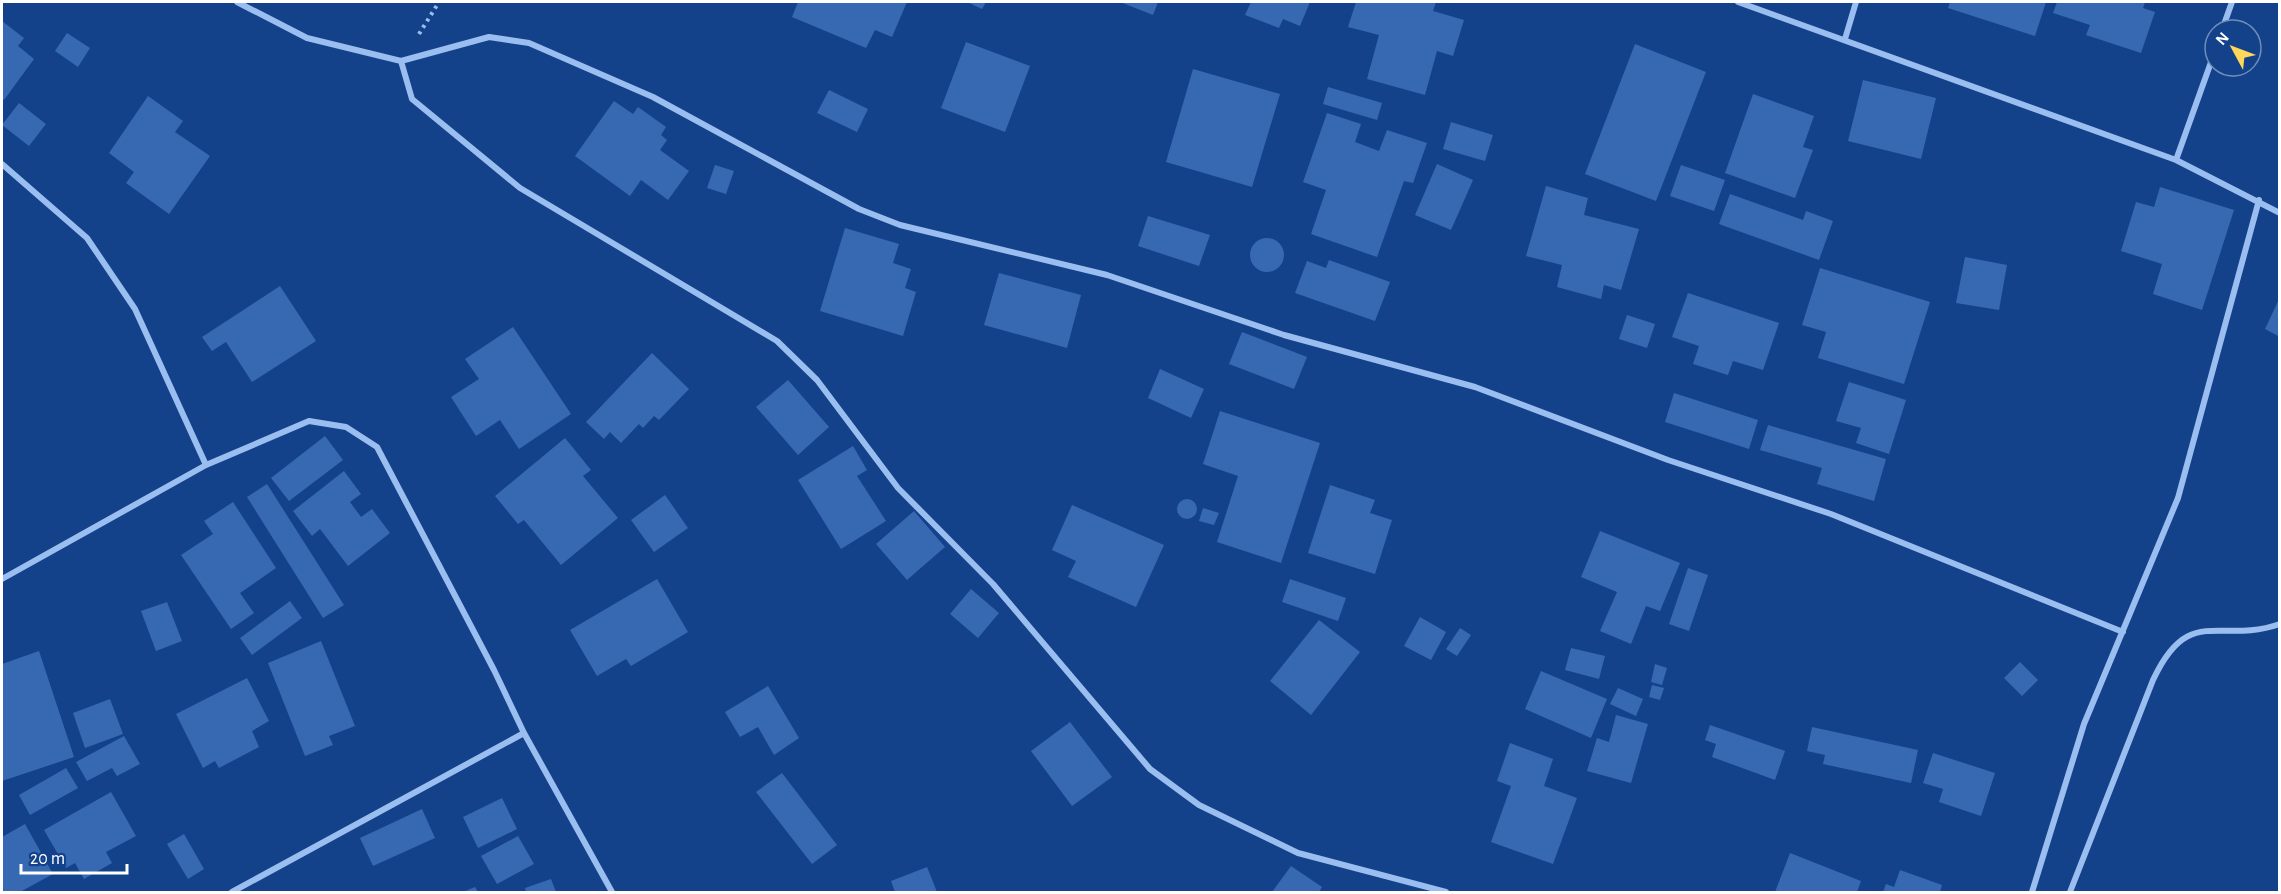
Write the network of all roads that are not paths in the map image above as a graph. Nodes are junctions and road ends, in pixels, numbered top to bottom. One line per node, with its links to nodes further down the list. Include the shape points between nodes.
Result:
1 (237, 2): 7 (street, via 307,38)
2 (1738, 2): 6 (street)
3 (1856, 2): 6 (street)
4 (2232, 2): 5 (street)
5 (2226, 18)
6 (1845, 39): 9 (street)
7 (401, 61): 16 (street, via 489,37 529,43 653,97 860,209 900,225 1107,275 1284,335 1475,387 1668,460 1831,514); 20 (street, via 412,99 520,188 777,341 818,380 898,488 993,584 1150,769 1199,805 1298,853)
8 (2205, 78): 9 (street)
9 (2176, 160): 11 (street)
10 (2, 164): 13 (street, via 87,238 123,291 135,309)
11 (2259, 200): 12 (street); 16 (street, via 2178,498)
12 (2280, 213)
13 (206, 465): 14 (street); 17 (street, via 309,421 346,427 377,447)
14 (2, 579)
15 (2280, 624): 22 (street, via 2259,629 2194,632 2166,656)
16 (2123, 632): 21 (street, via 2084,724)
17 (524, 733): 18 (street); 19 (street)
18 (232, 892)
19 (612, 892)
20 (1446, 892)
21 (2032, 892)
22 (2070, 892)

